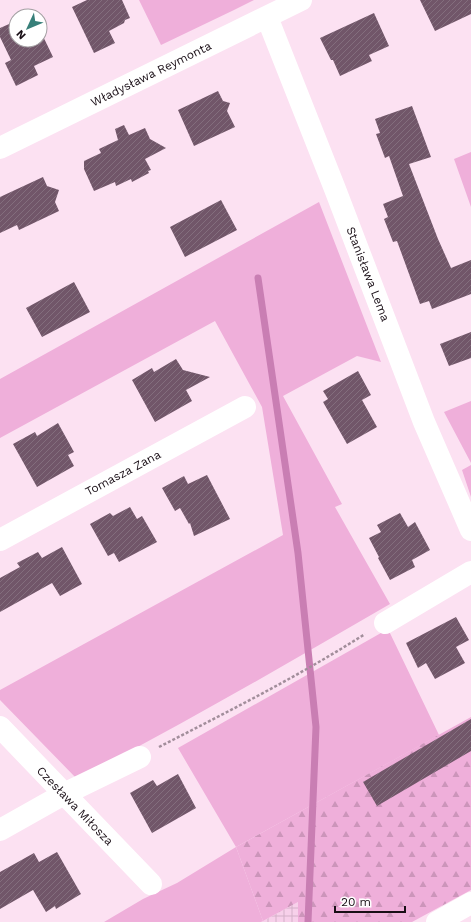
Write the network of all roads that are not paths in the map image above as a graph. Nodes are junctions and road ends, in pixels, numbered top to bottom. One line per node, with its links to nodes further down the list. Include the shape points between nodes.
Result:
1 (302, 0): 2 (street, Władysława Reymonta)
2 (267, 17): 3 (street, Władysława Reymonta); 5 (street, Stanisława Lema, via 424,422)
3 (0, 148)
4 (245, 407): 6 (street, Tomasza Zana)
5 (471, 530)
6 (0, 540)
7 (471, 572): 8 (street)
8 (385, 623)
9 (0, 727): 11 (street, Czesława Miłosza)
10 (140, 757): 11 (street)
11 (64, 794): 12 (street); 13 (street, Czesława Miłosza)
12 (0, 830)
13 (151, 884)
14 (471, 903): 15 (street)
15 (437, 922)

